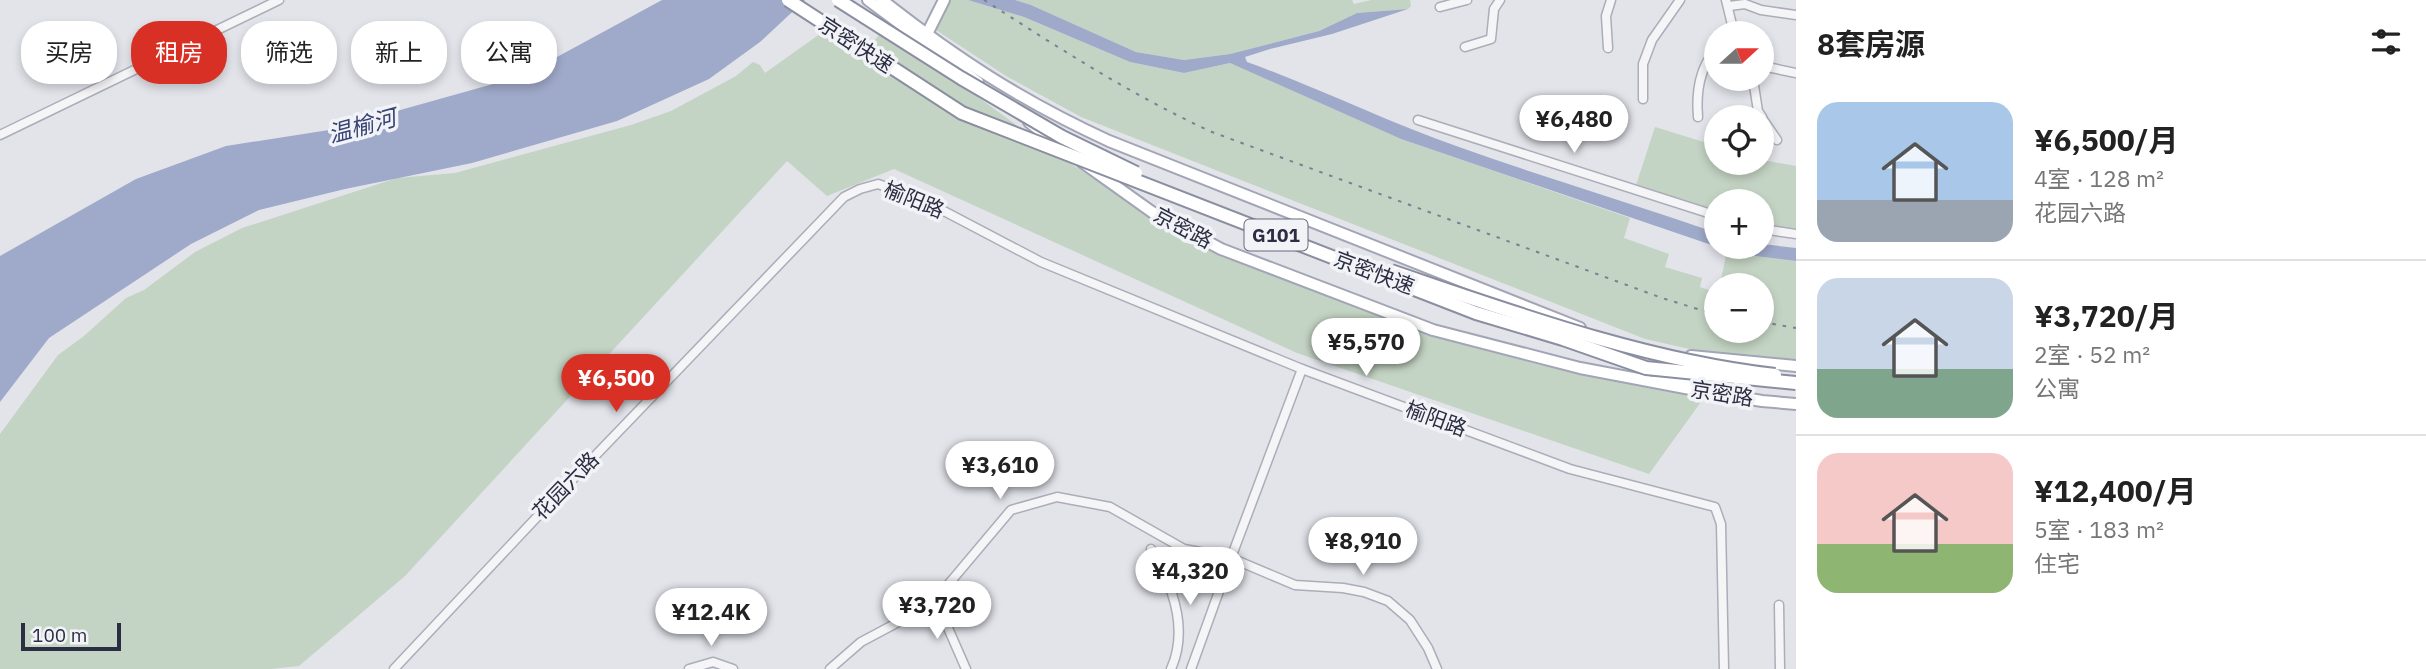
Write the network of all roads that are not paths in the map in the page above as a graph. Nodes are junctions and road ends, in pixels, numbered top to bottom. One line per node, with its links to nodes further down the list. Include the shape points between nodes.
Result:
1 (279, 0): 24 (street)
2 (788, 0): 33 (highway, 京密快速 / G101, bridge, via 962,113 1476,313)
3 (838, 0): 31 (highway, 京密快速 / G101, bridge, via 1062,136 1160,184 1279,234 1572,331)
4 (868, 0): 15 (main road, 京密路 / G101)
5 (882, 0): 15 (main road, 京密路 / G101)
6 (944, 0): 15 (main road)
7 (1466, 0): 12 (street)
8 (1500, 0): 16 (street, via 1494,9 1491,39)
9 (1611, 0): 17 (street, via 1606,16)
10 (1680, 0): 21 (street, via 1652,40 1643,64)
11 (1728, 3): 13 (street); 14 (street)
12 (1440, 7)
13 (1796, 15)
14 (1732, 21)
15 (925, 39): 31 (main road, 京密路 / G101, via 1053,115 1109,141 1585,330); 37 (main road, 京密路 / G101, via 1040,132 1152,212 1222,249 1433,330 1580,368)
16 (1465, 47)
17 (1608, 48)
18 (1774, 68): 20 (street)
19 (1704, 70): 22 (street, via 1696,96)
20 (1796, 73)
21 (1643, 99)
22 (1698, 117)
23 (1418, 120): 28 (street)
24 (0, 135)
25 (1774, 136): 26 (street)
26 (1777, 141)
27 (860, 189): 34 (street, 榆阳路, via 878,184 921,199 1041,261); 43 (street, 花园六路, via 844,197)
28 (1704, 212)
29 (1774, 231): 30 (street)
30 (1796, 234)
31 (1677, 355): 32 (main road, 京密路 / G101); 35 (highway, 京密快速 / G101, bridge)
32 (1796, 366)
33 (1646, 368): 36 (highway, 京密快速 / G101, bridge); 37 (highway)
34 (1302, 369): 40 (street); 51 (street, 榆阳路, via 1570,469 1715,507 1721,524)
35 (1796, 376)
36 (1796, 383)
37 (1727, 395): 38 (main road, 京密路 / G101)
38 (1796, 404)
39 (1151, 549): 48 (street, via 1172,592 1180,632)
40 (1230, 558): 41 (street, via 1184,549 1110,507 1057,497 1011,510 947,586); 49 (street); 50 (street, via 1295,585 1364,592 1388,601 1410,620)
41 (931, 598): 46 (street, via 906,618 861,642); 47 (street, via 942,612)
42 (1779, 605): 52 (street)
43 (394, 669)
44 (689, 669): 45 (street, via 713,662)
45 (733, 669)
46 (830, 669)
47 (966, 669)
48 (1171, 669)
49 (1191, 669)
50 (1437, 669)
51 (1724, 669)
52 (1780, 669)

